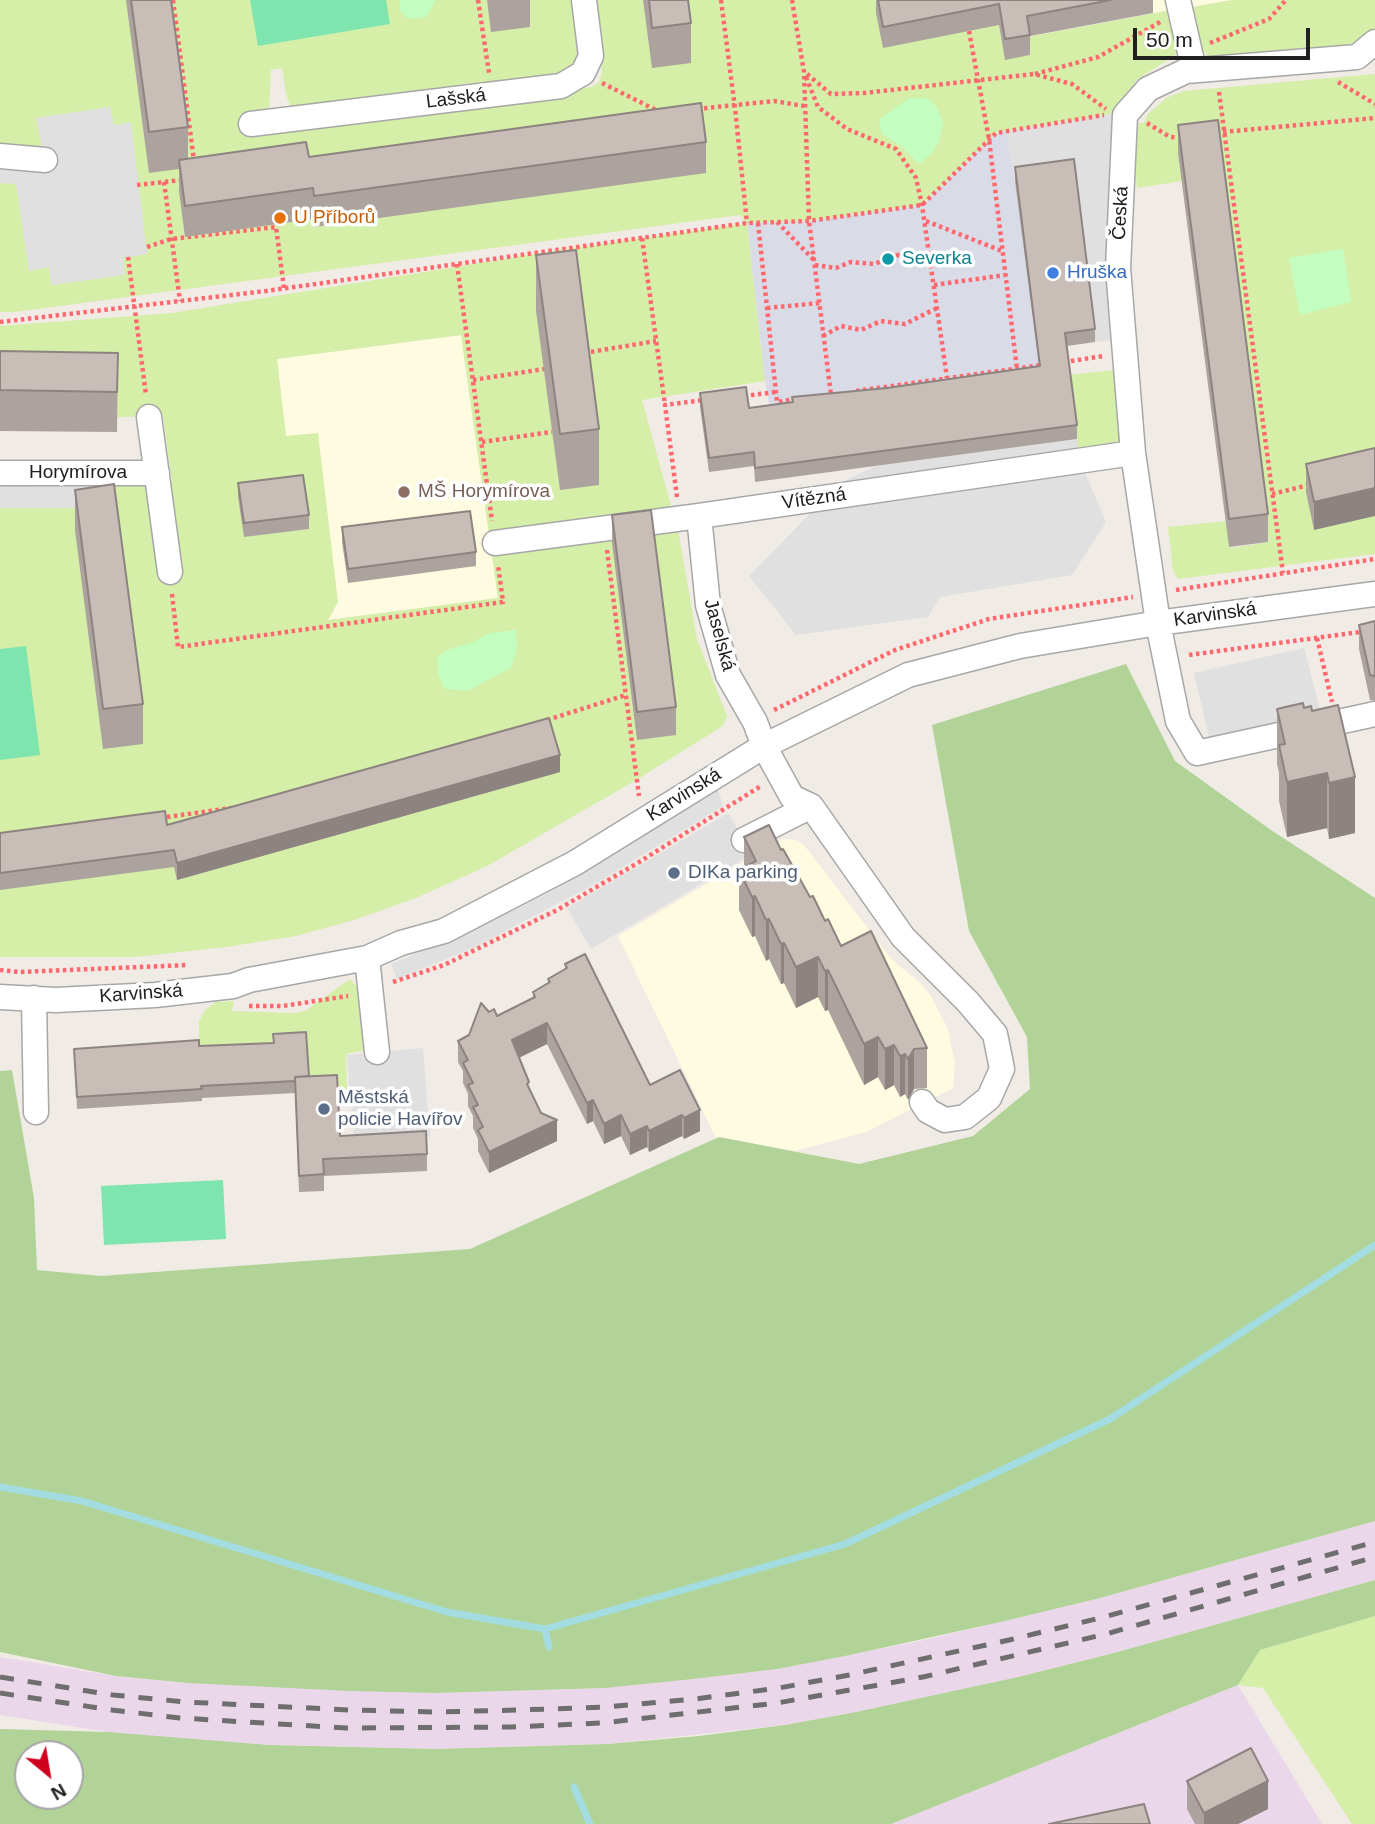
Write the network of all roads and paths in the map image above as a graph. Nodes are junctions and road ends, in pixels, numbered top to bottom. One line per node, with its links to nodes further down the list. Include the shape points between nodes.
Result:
1 (173, 0): 32 (path)
2 (478, 0): 17 (path)
3 (584, 0): 12 (street, via 591,55)
4 (721, 0): 19 (path)
5 (792, 0): 11 (path)
6 (1286, 0): 10 (path, via 1269,19)
7 (1180, 5): 10 (street); 13 (path, via 1098,57)
8 (969, 31): 15 (path)
9 (1375, 41): 10 (street, Česká, via 1357,57)
10 (1191, 61): 61 (street, Česká, via 1186,71 1148,89 1125,116 1118,268)
11 (804, 72): 15 (path, via 831,94); 20 (path); 36 (path, via 818,107 847,129 896,149 916,178)
12 (583, 73): 17 (street, Lašská, via 561,86); 22 (path, via 660,111)
13 (1034, 74): 15 (path); 29 (path, via 1072,84 1112,114 996,133)
14 (1332, 79): 18 (path)
15 (979, 80): 29 (path)
16 (1217, 83): 26 (path)
17 (492, 94): 25 (street, Lašská)
18 (1375, 104)
19 (735, 106): 20 (path, via 774,101); 21 (path); 40 (path)
20 (804, 106): 37 (path)
21 (685, 110)
22 (673, 111)
23 (1375, 118): 26 (path)
24 (1142, 119): 28 (path, via 1170,137)
25 (251, 124)
26 (1224, 131): 27 (path); 81 (path)
27 (1213, 133)
28 (1191, 136)
29 (989, 139): 36 (path); 45 (path)
30 (0, 156): 31 (street)
31 (45, 160)
32 (195, 165)
33 (186, 180): 34 (path)
34 (164, 182): 35 (path); 43 (path)
35 (137, 185)
36 (922, 205): 37 (path); 38 (path)
37 (809, 221): 39 (path); 48 (path)
38 (925, 221): 45 (path); 46 (path)
39 (777, 222): 41 (path); 48 (path)
40 (747, 223): 41 (path); 42 (path)
41 (758, 223): 56 (path)
42 (642, 238): 49 (path); 60 (path)
43 (172, 239): 44 (path); 52 (path, via 276,226); 53 (path)
44 (147, 247)
45 (1003, 251): 50 (path)
46 (929, 254): 48 (path, via 920,259 898,255 874,264 851,262 836,268); 51 (path)
47 (128, 257): 55 (path)
48 (814, 263): 54 (path)
49 (457, 264): 52 (path); 68 (path)
50 (1006, 275): 51 (path); 66 (path)
51 (934, 285): 57 (path)
52 (284, 288): 53 (path)
53 (180, 301): 55 (path)
54 (820, 303): 56 (path); 59 (path)
55 (133, 306): 58 (path); 74 (path)
56 (767, 308): 69 (path)
57 (937, 308): 59 (path, via 905,324 881,321 861,330 841,326); 67 (path)
58 (0, 322)
59 (824, 336): 67 (path, via 831,394)
60 (656, 341): 62 (path); 73 (path)
61 (1125, 353): 63 (path); 77 (street, Česká)
62 (582, 354)
63 (1057, 363)
64 (1044, 365): 66 (path)
65 (544, 369): 68 (path)
66 (1017, 369): 67 (path)
67 (947, 378)
68 (473, 380): 76 (path)
69 (776, 391): 70 (path); 71 (path, via 778,402)
70 (734, 397)
71 (804, 398)
72 (706, 400): 73 (path)
73 (665, 405): 82 (path)
74 (149, 417): 79 (street)
75 (552, 432): 76 (path)
76 (482, 442): 84 (path)
77 (1133, 453): 82 (street, Vítězná); 88 (street, Česká)
78 (0, 473): 79 (street, Horymírova)
79 (157, 474): 85 (street)
80 (1311, 485): 81 (path)
81 (1272, 494): 86 (path)
82 (689, 517): 83 (street, Vítězná); 96 (street, Jaselská, via 728,675)
83 (604, 528): 84 (street, Vítězná); 92 (path)
84 (495, 543): 85 (path, via 502,602 178,647)
85 (170, 572)
86 (1283, 573)
87 (1375, 594): 88 (street, Karvinská)
88 (1158, 623): 91 (street, Česká); 96 (street, Karvinská, via 1020,646 908,674)
89 (1375, 630): 90 (path)
90 (1317, 638): 91 (path); 95 (path)
91 (1165, 658): 95 (street, Česká, via 1178,721 1198,753)
92 (626, 695): 94 (path); 97 (path)
93 (1375, 714): 95 (street)
94 (546, 720)
95 (1337, 722)
96 (764, 746): 99 (street, Jaselská, via 792,797); 102 (street, Karvinská, via 575,863 444,931)
97 (639, 796)
98 (242, 805): 100 (path)
99 (811, 806): 101 (street); 106 (street, Jaselská, via 903,937 995,1034 1002,1069 989,1098 965,1117 945,1120)
100 (149, 820)
101 (744, 840)
102 (367, 958): 104 (street, Karvinská, via 155,995); 105 (street)
103 (0, 997): 104 (street, Karvinská)
104 (34, 998): 107 (street)
105 (377, 1052)
106 (922, 1102)
107 (36, 1112)

